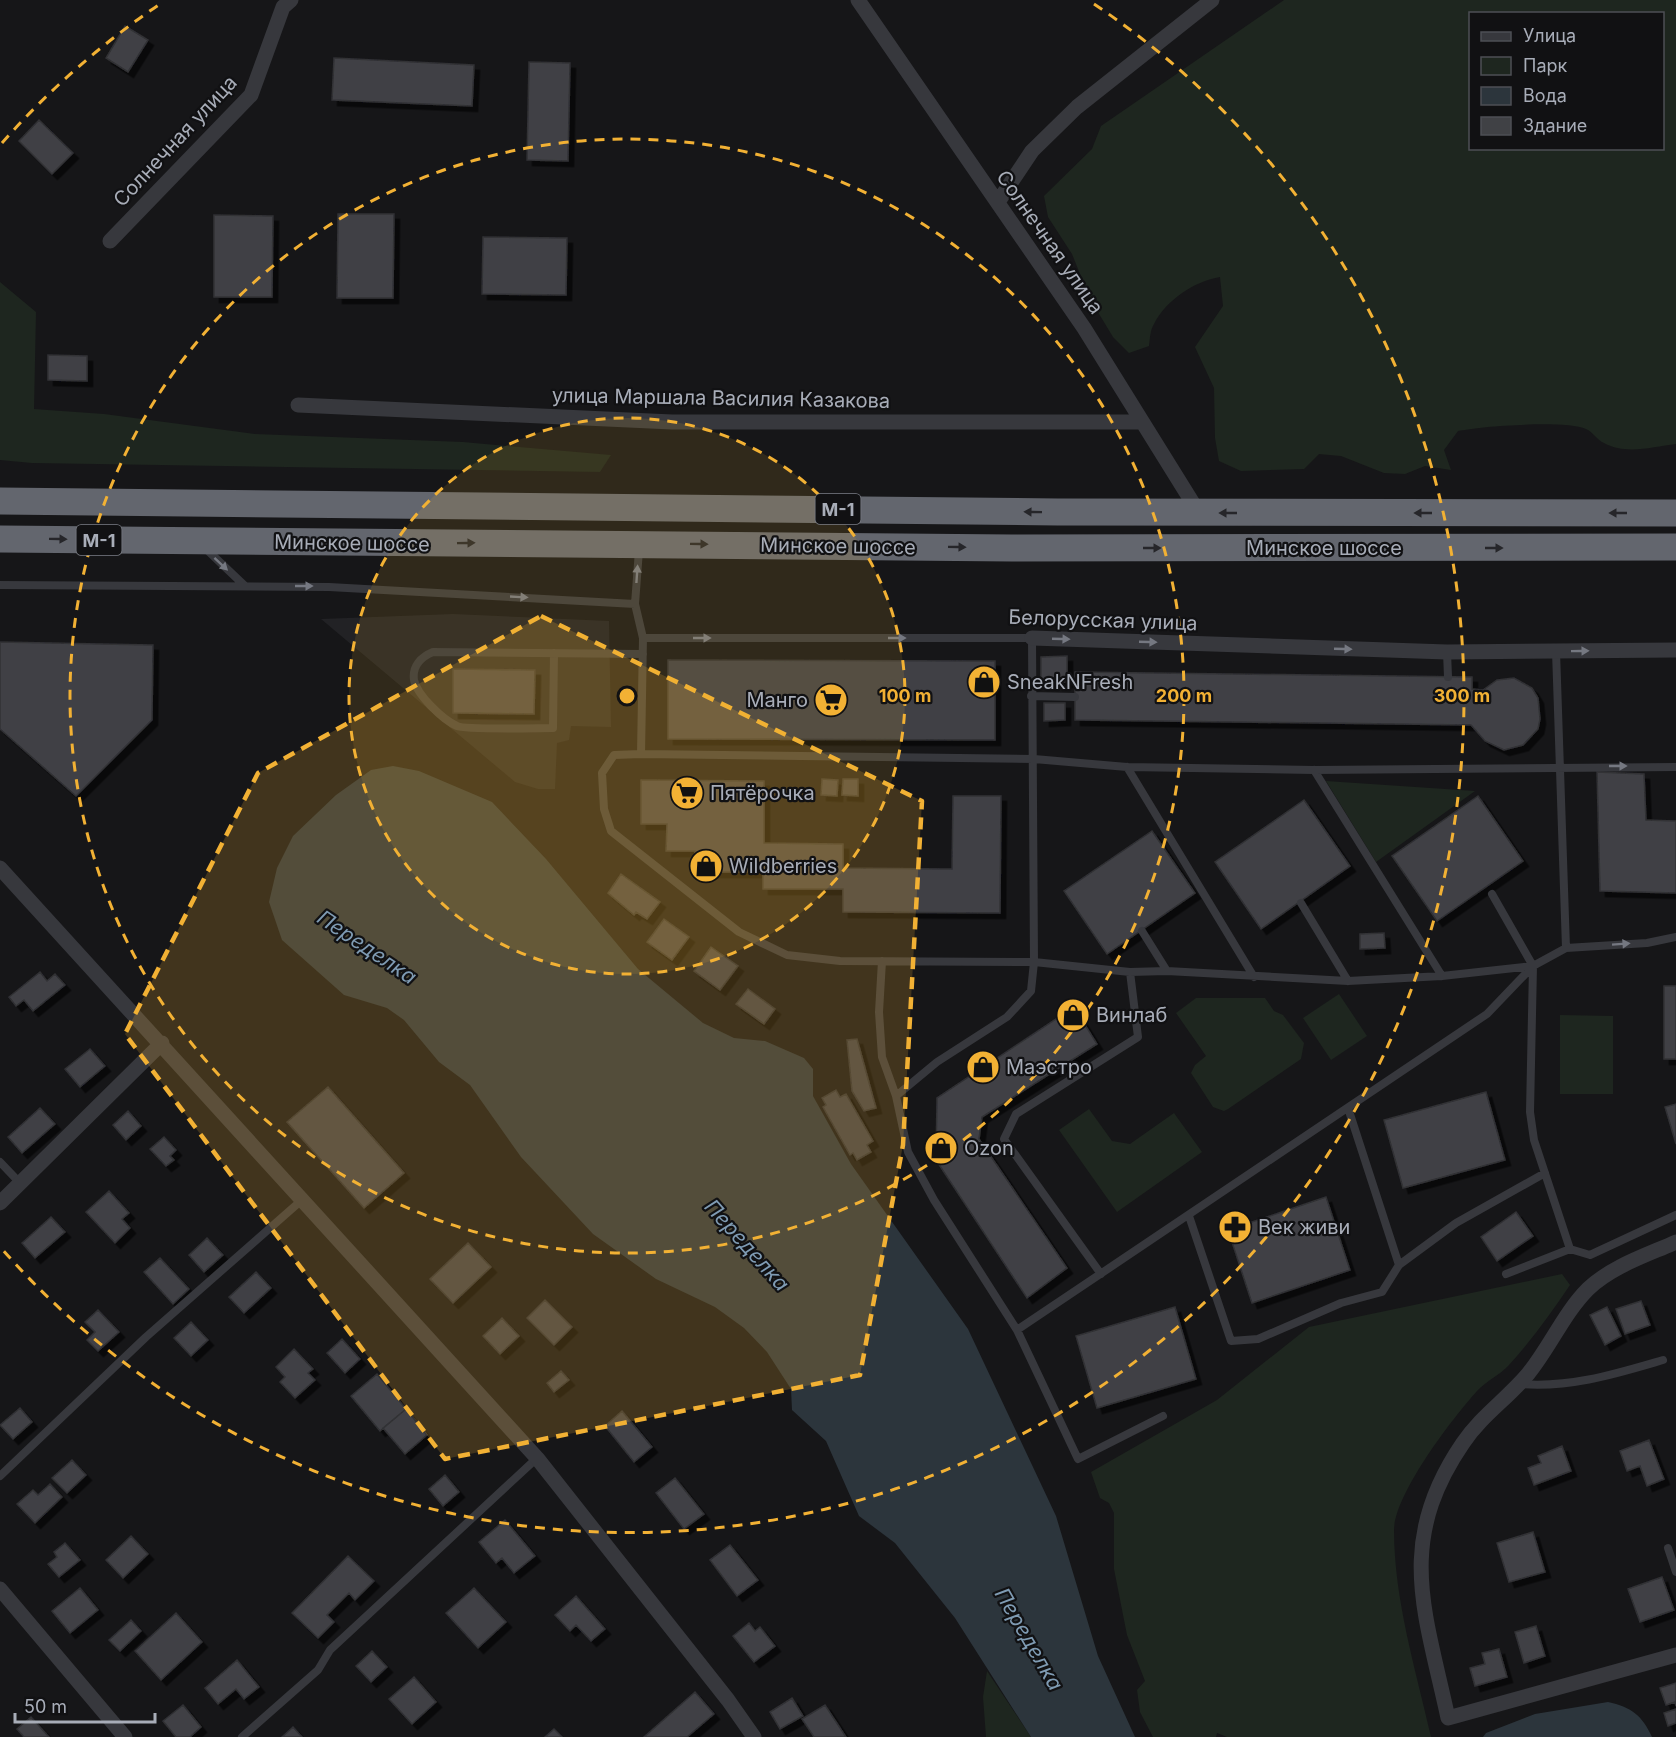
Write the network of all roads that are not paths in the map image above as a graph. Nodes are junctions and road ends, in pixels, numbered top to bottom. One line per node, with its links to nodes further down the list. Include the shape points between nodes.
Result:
1 (291, 0): 5 (street, Солнечная улица, via 283,7 251,95)
2 (858, 0): 4 (street, Солнечная улица)
3 (1212, 0): 4 (street, via 1077,107 1032,151)
4 (998, 202): 7 (street, Солнечная улица)
5 (110, 241)
6 (298, 405): 7 (street, улица Маршала Василия Казакова, via 672,422)
7 (1142, 422): 9 (street, Солнечная улица)
8 (0, 501): 9 (highway, Минское шоссе / М-1, one-way to 8)
9 (1199, 513): 10 (highway, Минское шоссе / М-1, one-way to 9)
10 (1676, 513)
11 (0, 539): 12 (highway, Минское шоссе / М-1, one-way to 12)
12 (198, 541): 13 (highway, Минское шоссе / М-1, one-way to 13); 16 (lane, one-way to 16)
13 (640, 543): 14 (highway, Минское шоссе / М-1, one-way to 14, via 1012,548); 17 (lane, one-way to 13)
14 (1676, 547)
15 (0, 585): 16 (lane)
16 (245, 586): 17 (lane, one-way to 17, via 329,586)
17 (636, 604): 18 (lane)
18 (643, 638): 19 (lane, Белорусская улица, one-way to 19); 24 (lane)
19 (1032, 638): 22 (street, Белорусская улица, one-way to 22); 26 (lane)
20 (1676, 650): 21 (street, Белорусская улица, one-way to 20)
21 (1556, 651): 22 (street, Белорусская улица); 30 (lane)
22 (1447, 652): 25 (lane)
23 (554, 654): 23 (lane, via 553,728 458,727 423,698 414,681 421,658 433,652); 24 (lane)
24 (643, 654): 28 (lane)
25 (1448, 677)
26 (1031, 696): 27 (lane); 29 (lane)
27 (1075, 698)
28 (641, 754): 29 (lane); 40 (lane, via 614,755 602,773 604,809 611,831 739,932 787,955)
29 (1034, 759): 31 (lane); 41 (lane)
30 (1560, 766): 32 (lane, one-way to 32); 33 (lane); 39 (lane)
31 (1127, 767): 33 (lane); 46 (lane)
32 (1676, 767)
33 (1314, 770): 45 (lane)
34 (0, 868): 48 (street)
35 (1492, 894): 42 (lane)
36 (1300, 903): 47 (lane)
37 (1142, 931): 43 (lane)
38 (1676, 937): 39 (lane, one-way to 38, via 1647,943)
39 (1566, 948): 42 (lane)
40 (882, 961): 41 (lane); 49 (lane, via 882,1057)
41 (1034, 962): 44 (lane); 49 (lane, via 1031,991 1006,1017 937,1062)
42 (1533, 966): 45 (lane); 50 (lane, via 1487,1014); 52 (lane, via 1530,1112)
43 (1167, 971): 44 (lane); 46 (lane)
44 (1130, 972): 61 (lane, via 1138,1037 1016,1114 1004,1138)
45 (1442, 976): 47 (lane)
46 (1254, 977): 47 (lane)
47 (1348, 981)
48 (162, 1043): 53 (street); 54 (street)
49 (896, 1096): 63 (lane, via 908,1152)
50 (1348, 1108): 57 (lane); 60 (lane)
51 (0, 1162): 53 (lane)
52 (1545, 1173): 59 (lane); 60 (lane, via 1456,1223)
53 (20, 1184): 55 (street)
54 (303, 1199): 67 (street); 68 (lane, via 146,1337)
55 (0, 1203)
56 (1676, 1215): 59 (lane, via 1590,1255)
57 (1189, 1216): 60 (lane, via 1231,1341 1258,1339 1331,1307 1382,1292); 61 (lane)
58 (1676, 1242): 65 (street, via 1604,1276 1588,1289)
59 (1570, 1250): 62 (lane)
60 (1399, 1265)
61 (1101, 1274): 63 (lane)
62 (1506, 1274)
63 (1017, 1330): 66 (lane, via 1078,1459)
64 (1663, 1360): 65 (lane, via 1587,1382 1548,1386)
65 (1519, 1383): 72 (street, via 1463,1443 1427,1512 1420,1551 1421,1596 1448,1718)
66 (1164, 1416)
67 (537, 1458): 74 (lane, via 330,1650 318,1670); 75 (street)
68 (0, 1476)
69 (1668, 1548): 70 (lane)
70 (1676, 1572)
71 (0, 1588): 73 (street)
72 (1676, 1655)
73 (125, 1737)
74 (242, 1737)
75 (754, 1737)

